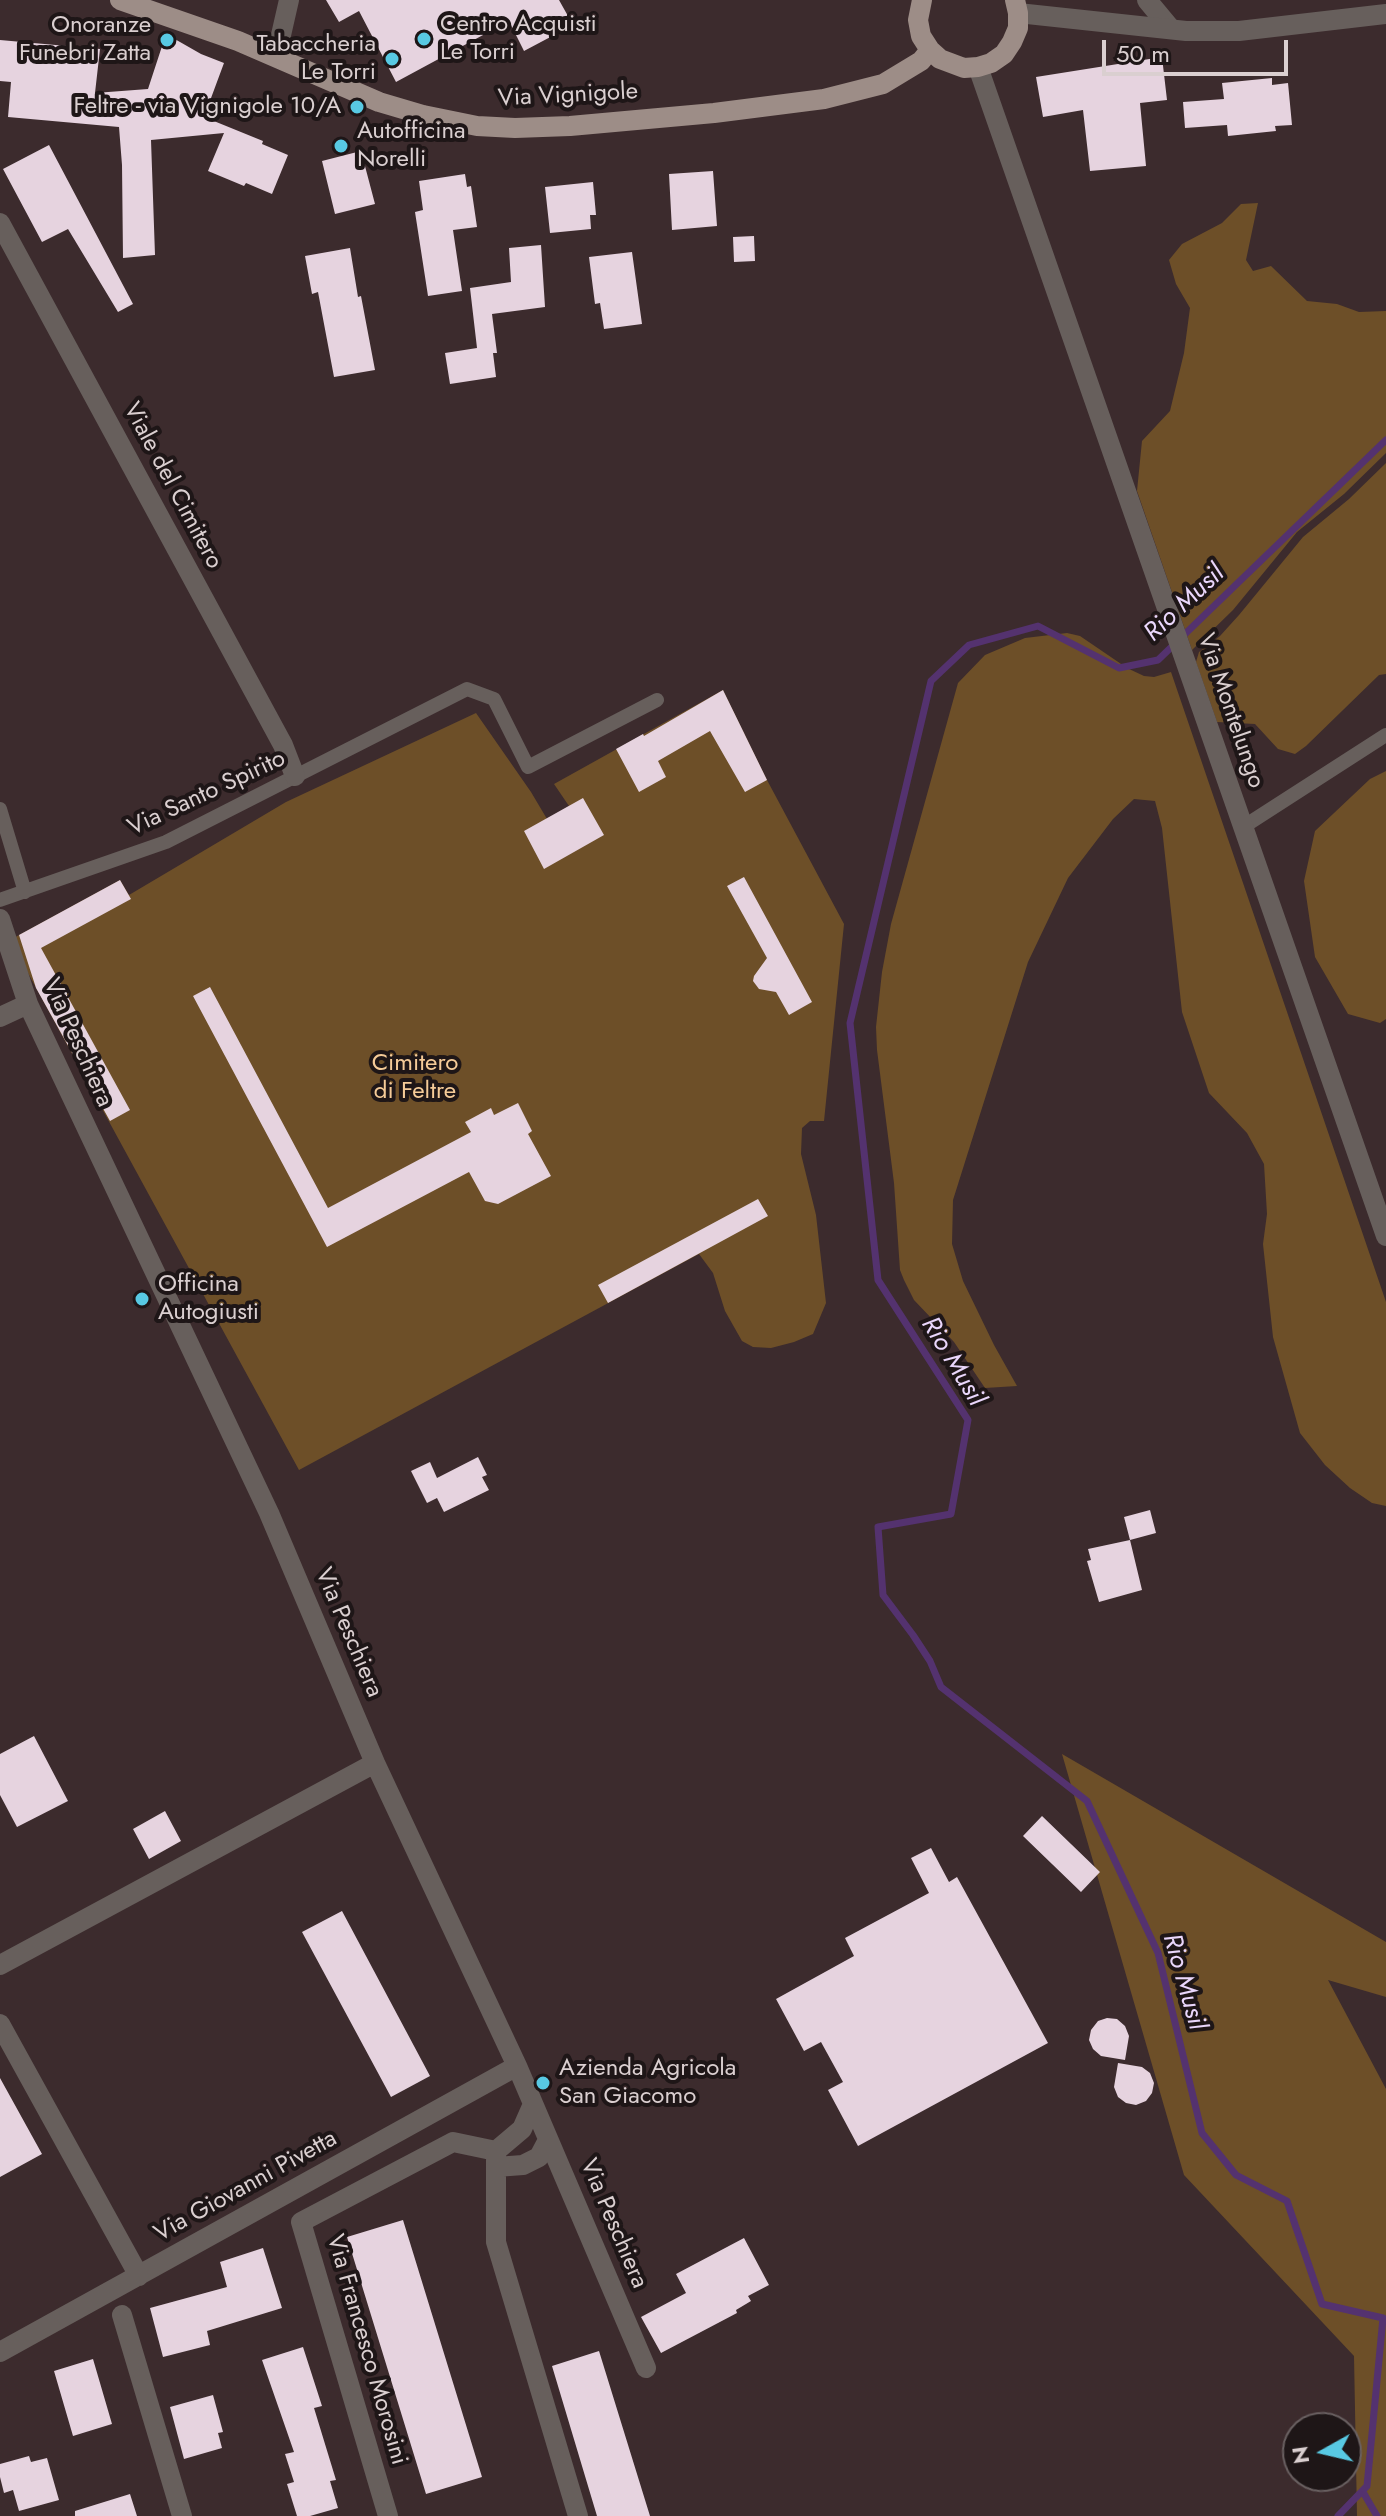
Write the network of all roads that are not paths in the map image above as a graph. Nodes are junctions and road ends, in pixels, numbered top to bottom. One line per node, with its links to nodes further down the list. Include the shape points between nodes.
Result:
1 (120, 0): 9 (main road, Via Vignigole)
2 (289, 0): 9 (street)
3 (922, 0): 8 (main road, via 918,20)
4 (1147, 0): 7 (street)
5 (1017, 6): 7 (street); 10 (main road, via 1018,28 1012,42 1004,54)
6 (1386, 14): 7 (street, via 1239,31)
7 (1171, 29)
8 (930, 50): 9 (main road, Via Vignigole, via 883,84 824,99 515,128 477,126 379,102); 10 (main road, via 951,65)
9 (276, 57)
10 (978, 67): 16 (street, Via Montelungo)
11 (0, 223): 14 (street, Viale del Cimitero, via 283,745)
12 (657, 700): 14 (lane, Via Santo Spirito, via 528,767 494,699 467,689)
13 (1386, 735): 16 (lane)
14 (295, 776): 17 (lane, Via Santo Spirito, via 166,842)
15 (0, 809): 17 (lane)
16 (1243, 827): 22 (street, Via Montelungo)
17 (25, 892): 18 (lane, Via Santo Spirito)
18 (0, 900)
19 (0, 919): 20 (street, Via Peschiera)
20 (28, 1004): 21 (street); 23 (street, Via Peschiera, via 269,1513)
21 (0, 1017)
22 (1386, 1236)
23 (375, 1763): 24 (street); 26 (street, Via Peschiera)
24 (0, 1965)
25 (0, 2024): 30 (street)
26 (517, 2066): 27 (street, Via Peschiera); 30 (street, Via Giovanni Pivetta)
27 (533, 2104): 28 (street, Via Peschiera); 29 (street, via 522,2129)
28 (548, 2140): 29 (street, via 539,2157 523,2165); 33 (street, Via Peschiera)
29 (496, 2159): 35 (street, Via Francesco Morosini, via 453,2142 301,2222); 36 (street, via 496,2242)
30 (139, 2276): 32 (street, Via Giovanni Pivetta)
31 (122, 2315): 34 (street)
32 (0, 2352)
33 (646, 2368)
34 (182, 2516)
35 (388, 2516)
36 (578, 2516)

